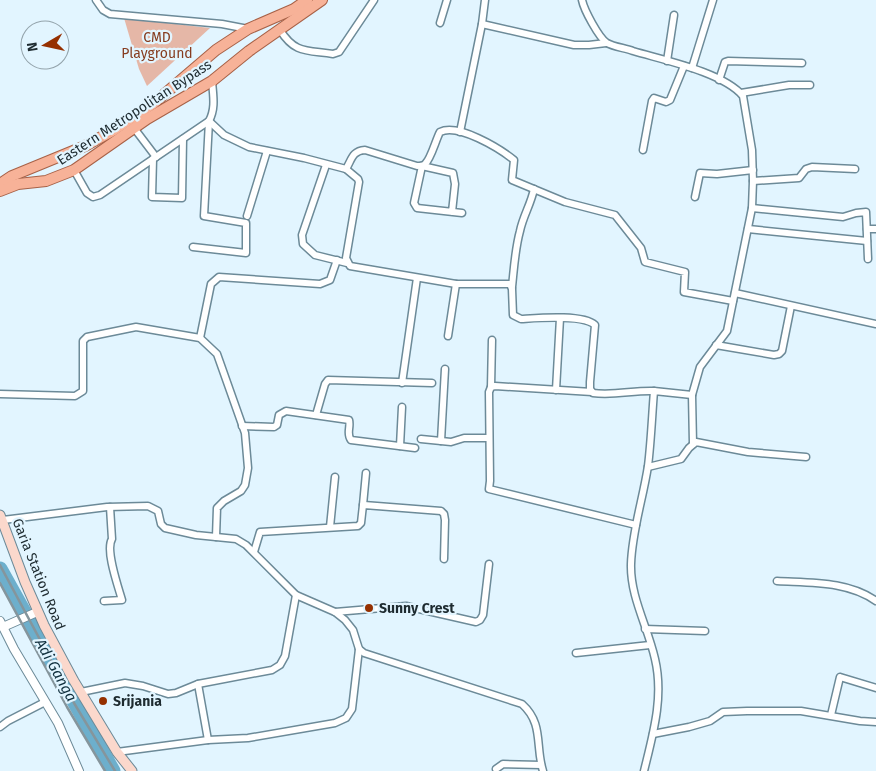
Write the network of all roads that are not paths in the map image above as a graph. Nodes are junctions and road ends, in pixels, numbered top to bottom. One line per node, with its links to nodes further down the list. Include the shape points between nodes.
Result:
1 (96, 0): 12 (street, via 110,14)
2 (307, 0): 12 (main road)
3 (322, 0): 13 (main road, Eastern Metropolitan Bypass)
4 (374, 0): 13 (street, via 339,52 334,54 292,46)
5 (447, 0): 10 (street)
6 (483, 0): 11 (street)
7 (582, 0): 14 (street, via 587,15)
8 (713, 0): 18 (street)
9 (674, 16): 15 (street)
10 (440, 23)
11 (482, 24): 14 (street, via 574,45); 26 (street)
12 (248, 29): 23 (main road, via 216,50 154,103)
13 (280, 30): 20 (main road, Eastern Metropolitan Bypass)
14 (606, 43): 15 (street)
15 (667, 61): 17 (street)
16 (802, 63): 19 (street, via 728,61)
17 (684, 66): 18 (street); 28 (street, via 670,100 654,98 652,102)
18 (692, 68): 19 (street)
19 (719, 80): 22 (street)
20 (212, 81): 23 (main road, Eastern Metropolitan Bypass); 24 (street, via 214,104)
21 (810, 85): 22 (street)
22 (741, 93): 36 (street, via 746,107)
23 (145, 115): 25 (main road, Eastern Metropolitan Bypass); 38 (main road)
24 (209, 121): 27 (street); 29 (street, via 224,135 249,147); 50 (street, via 204,216 246,223 246,253)
25 (134, 128): 30 (street); 35 (main road, Eastern Metropolitan Bypass)
26 (460, 132): 32 (street, via 446,129 440,132 429,159); 39 (street, via 509,156 514,160 512,180)
27 (183, 139): 30 (street); 30 (street, via 182,198 152,197)
28 (643, 150)
29 (267, 151): 31 (street); 45 (street)
30 (155, 158): 35 (street, via 93,197 87,193)
31 (326, 165): 33 (street); 52 (street, via 302,235 303,244 315,255)
32 (422, 166): 33 (street, via 359,150 353,154); 43 (street, via 453,174); 43 (street, via 414,203 417,208)
33 (346, 169): 53 (street, via 359,182)
34 (855, 169): 37 (street, via 812,167 799,178)
35 (74, 170): 40 (main road, Eastern Metropolitan Bypass, via 46,181 18,184)
36 (752, 170): 37 (street); 41 (street, via 700,173)
37 (753, 181): 42 (street)
38 (0, 184)
39 (534, 189): 56 (street, via 519,232); 58 (street, via 565,202 615,215 641,248 645,262 685,272 684,292)
40 (0, 191)
41 (695, 196)
42 (752, 208): 46 (street); 47 (street, via 844,217 866,212)
43 (452, 212): 44 (street)
44 (462, 214)
45 (247, 216)
46 (748, 229): 49 (street); 57 (street)
47 (867, 229): 48 (street); 49 (street)
48 (876, 229)
49 (867, 241): 51 (street)
50 (194, 246)
51 (868, 259)
52 (337, 260): 53 (street); 63 (street, via 330,280 320,284 219,277 211,284)
53 (347, 263): 54 (street, via 353,267)
54 (417, 278): 55 (street); 67 (street)
55 (456, 284): 56 (street); 62 (street)
56 (512, 286): 60 (street, via 513,315 516,317)
57 (735, 293): 58 (street); 59 (street)
58 (733, 301): 65 (street, via 727,331)
59 (791, 306): 61 (street); 65 (street, via 779,354 774,356)
60 (560, 318): 70 (street); 72 (street, via 595,324)
61 (876, 324)
62 (448, 336)
63 (200, 338): 73 (street, via 136,328 87,337 83,341 83,391 80,394); 77 (street, via 217,354)
64 (492, 340): 69 (street)
65 (716, 345): 74 (street, via 700,367)
66 (445, 369): 80 (street)
67 (402, 383): 68 (street); 76 (street, via 328,380)
68 (432, 383)
69 (491, 387): 70 (street); 78 (street)
70 (556, 390): 72 (street)
71 (654, 391): 72 (street); 74 (street); 85 (street)
72 (592, 392)
73 (0, 394)
74 (692, 396): 81 (street)
75 (402, 407): 82 (street)
76 (316, 415): 77 (street, via 286,411 279,415 274,427); 82 (street, via 349,420 351,440)
77 (242, 426): 93 (street, via 247,442 247,477 241,491 217,508)
78 (489, 438): 80 (street); 91 (street, via 489,489)
79 (421, 439): 80 (street)
80 (441, 441)
81 (692, 444): 84 (street); 85 (street, via 681,459)
82 (400, 446): 83 (street)
83 (415, 448)
84 (806, 457)
85 (648, 467): 91 (street)
86 (366, 473): 88 (street)
87 (335, 478): 92 (street)
88 (363, 505): 92 (street, via 358,526); 95 (street, via 441,511 444,514)
89 (110, 507): 90 (street); 93 (street, via 148,506 158,511 165,528); 99 (street, via 112,564 122,600)
90 (1, 517): 101 (main road, Garia Station Road)
91 (636, 525): 104 (street, via 631,565 637,605)
92 (330, 527): 94 (street, via 260,532)
93 (216, 537): 94 (street, via 236,539)
94 (254, 552): 98 (street)
95 (444, 559)
96 (489, 564): 102 (street, via 483,615 476,622 406,606)
97 (777, 582): 100 (street, via 826,584 855,590)
98 (296, 595): 102 (street); 109 (street, via 285,656 280,665 272,670)
99 (104, 601)
100 (876, 601)
101 (37, 612): 103 (street); 111 (main road, Garia Station Road)
102 (335, 612): 107 (street, via 353,630)
103 (2, 624): 112 (street)
104 (646, 629): 105 (street); 106 (street)
105 (705, 631)
106 (650, 645): 108 (street); 116 (street, via 655,659 659,707)
107 (359, 649): 117 (street, via 352,709 346,718 335,723 248,738); 120 (street, via 522,704 536,721)
108 (576, 653)
109 (198, 684): 111 (street, via 168,694 125,683); 117 (street)
110 (876, 688): 113 (street, via 840,677)
111 (81, 692): 118 (main road, Garia Station Road)
112 (45, 702): 115 (street); 121 (street)
113 (831, 715): 114 (street); 116 (street, via 801,710 723,712 710,721)
114 (876, 722)
115 (0, 727)
116 (653, 734): 123 (street)
117 (208, 740): 118 (street)
118 (117, 752): 122 (main road, Garia Station Road)
119 (496, 768): 120 (street, via 503,764)
120 (542, 768)
121 (79, 771)
122 (132, 771)
123 (644, 771)

